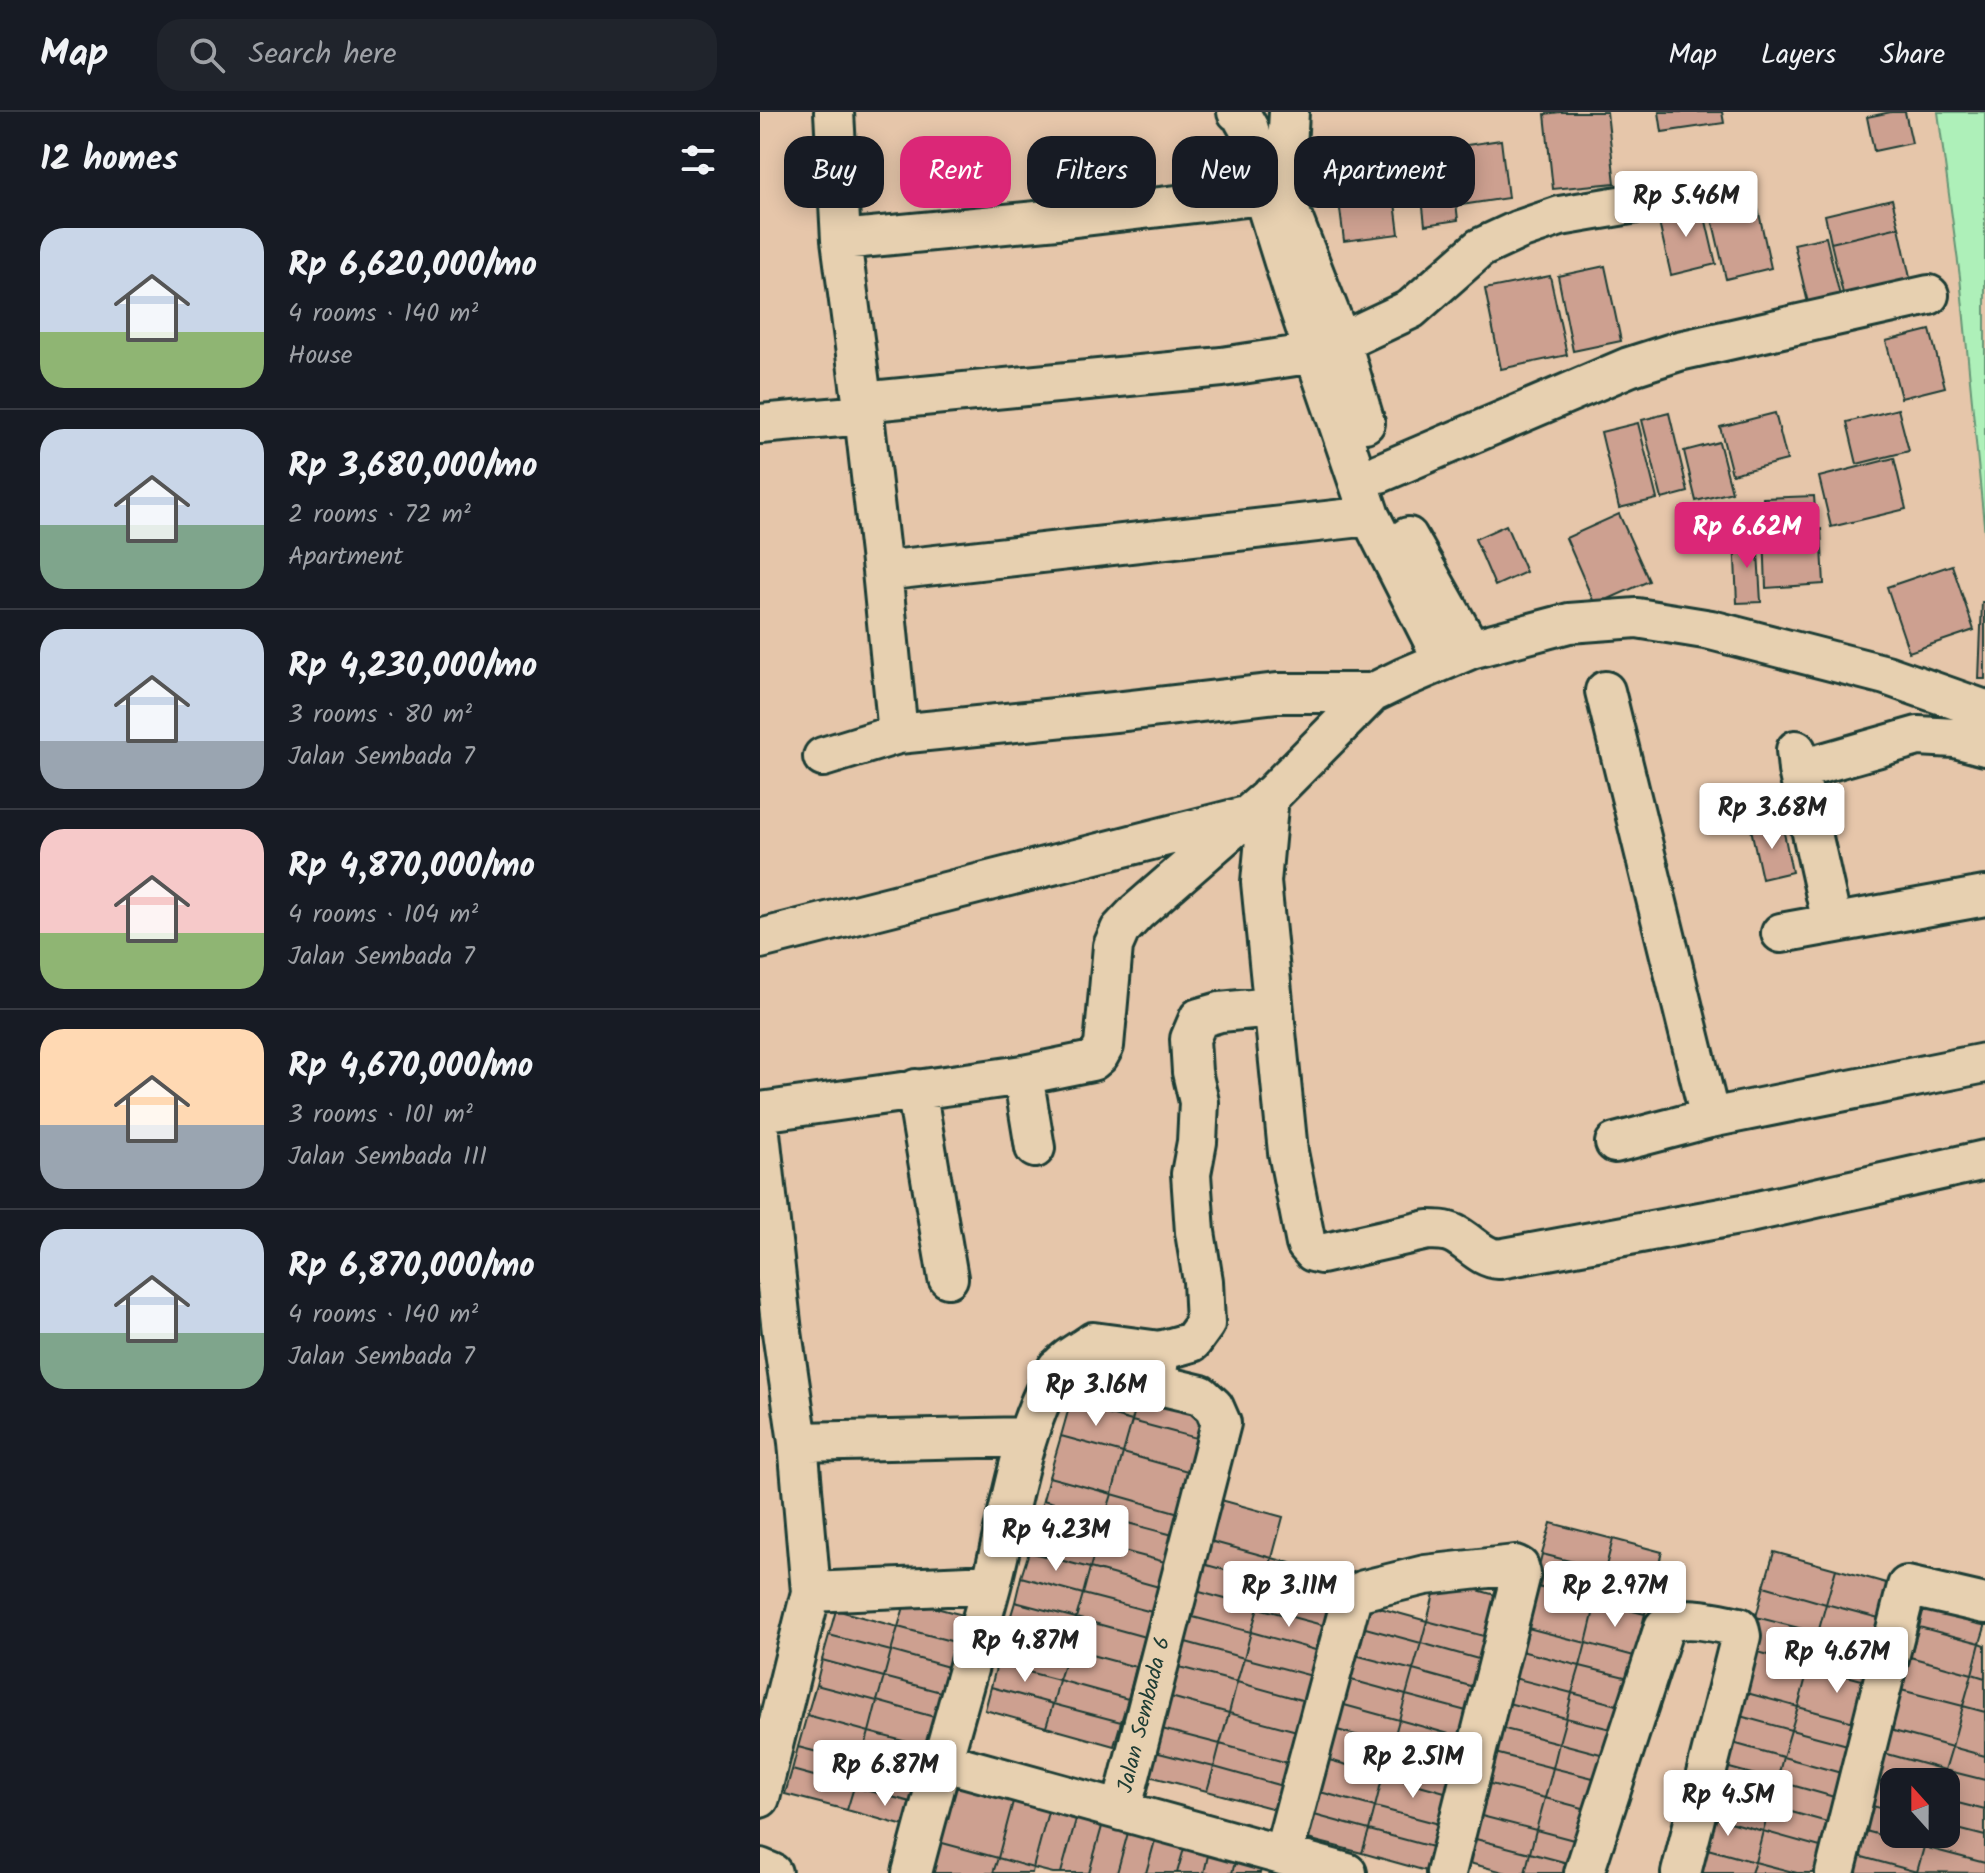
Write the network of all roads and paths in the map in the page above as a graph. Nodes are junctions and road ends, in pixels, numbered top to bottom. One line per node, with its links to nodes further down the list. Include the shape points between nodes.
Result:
1 (834, 112): 8 (street)
2 (1237, 112): 4 (street)
3 (1289, 112): 10 (street, via 1289,209)
4 (1250, 136)
5 (1660, 199): 10 (street, via 1560,216 1519,230 1480,248 1411,309)
6 (1172, 206): 8 (street)
7 (1267, 208): 10 (street, via 1293,291)
8 (841, 240): 11 (street)
9 (1929, 295): 13 (street, via 1694,347 1629,367)
10 (1328, 348): 11 (street, via 1222,367); 13 (street); 14 (street)
11 (862, 408): 12 (street); 15 (street)
12 (760, 424)
13 (1380, 473): 16 (street)
14 (1370, 516): 15 (street); 16 (street)
15 (882, 571): 20 (street)
16 (1457, 654): 18 (street); 19 (street, via 1569,623 1637,618 1711,630 1886,675)
17 (1605, 691): 33 (street)
18 (1372, 693): 20 (street, via 1277,693); 23 (street)
19 (1985, 710)
20 (898, 734): 22 (street)
21 (1985, 746): 25 (street, via 1918,736 1797,760)
22 (823, 757)
23 (1258, 806): 27 (street); 28 (street); 30 (street, via 1120,930 1113,946 1099,1055 1092,1061)
24 (1985, 896): 25 (street)
25 (1832, 923): 26 (street)
26 (1781, 933)
27 (760, 939)
28 (1273, 1007): 37 (street, via 1291,1168 1306,1244 1321,1254 1437,1230 1499,1259 1749,1213); 41 (street, via 1199,1018 1190,1039 1199,1102 1191,1174 1205,1324 1192,1342)
29 (1985, 1063): 33 (street)
30 (1023, 1075): 31 (street); 36 (street)
31 (916, 1089): 32 (street); 39 (street)
32 (760, 1112)
33 (1710, 1118): 35 (street)
34 (760, 1133): 38 (street)
35 (1615, 1143)
36 (1035, 1148)
37 (1985, 1160)
38 (763, 1180): 40 (street)
39 (948, 1278)
40 (771, 1333): 43 (street)
41 (1158, 1367): 42 (street, Jalan Sembada 6, via 1057,1368); 49 (street, Jalan Sembada 6, via 1201,1395 1221,1423)
42 (1026, 1437): 43 (street); 44 (street)
43 (798, 1442): 45 (street)
44 (991, 1584): 45 (street); 47 (street)
45 (811, 1592): 48 (street)
46 (1985, 1604): 58 (street, via 1907,1586)
47 (941, 1761): 49 (street); 53 (street)
48 (760, 1798)
49 (1121, 1811): 50 (street)
50 (1283, 1855): 54 (street); 55 (street, via 1355,1594 1425,1575 1515,1565 1521,1574)
51 (760, 1868): 52 (street)
52 (772, 1873)
53 (912, 1873)
54 (1347, 1873)
55 (1446, 1873)
56 (1584, 1873): 57 (street, via 1664,1627 1670,1621 1697,1619 1739,1627 1741,1636)
57 (1681, 1873)
58 (1835, 1873)

